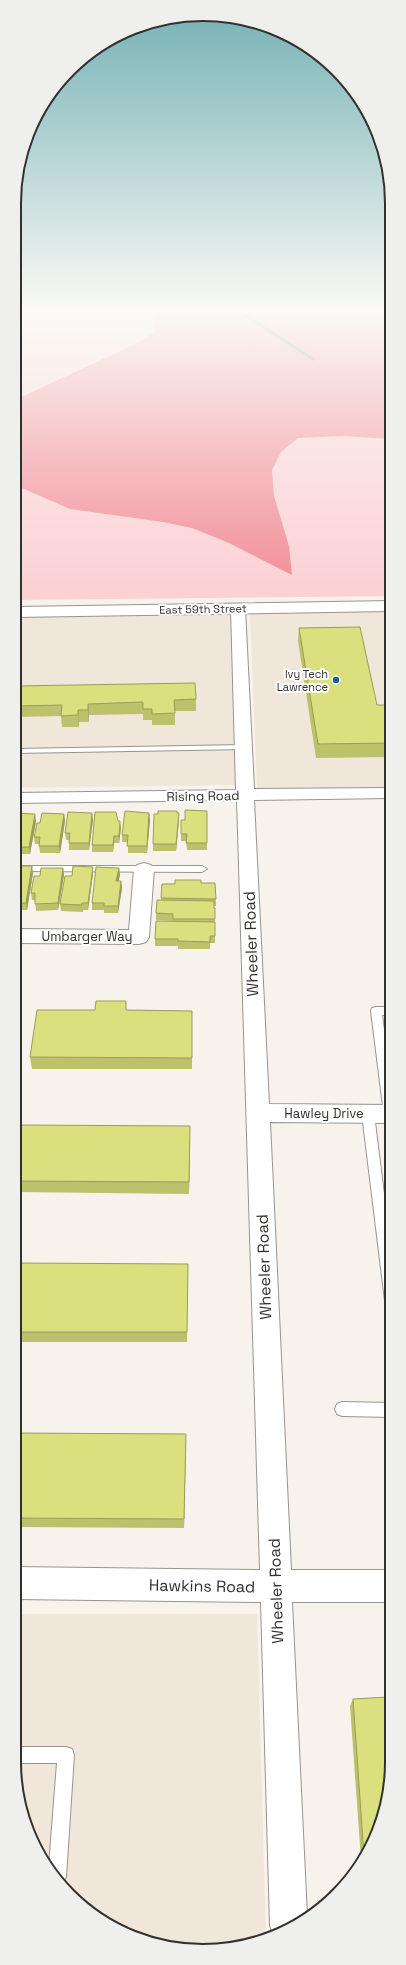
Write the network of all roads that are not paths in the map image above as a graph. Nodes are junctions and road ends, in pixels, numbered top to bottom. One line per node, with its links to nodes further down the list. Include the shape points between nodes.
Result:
1 (385, 606): 2 (street, East 59th Street)
2 (238, 608): 3 (street, East 59th Street); 4 (street, Wheeler Road)
3 (21, 612)
4 (244, 747): 5 (lane); 7 (street, Wheeler Road)
5 (21, 751)
6 (385, 793): 7 (street, Rising Road)
7 (246, 795): 8 (street, Rising Road); 14 (street, Wheeler Road)
8 (21, 798)
9 (21, 868): 10 (lane)
10 (144, 869): 11 (lane); 12 (street, Umbarger Way, via 139,937)
11 (202, 869)
12 (21, 936)
13 (385, 1011): 15 (lane, via 376,1011)
14 (258, 1113): 15 (street, Hawley Drive); 20 (street, Wheeler Road)
15 (383, 1114): 16 (lane)
16 (385, 1161)
17 (342, 1409): 18 (lane)
18 (385, 1410)
19 (21, 1584): 20 (street, Hawkins Road)
20 (276, 1586): 21 (street, Hawkins Road); 24 (street, Wheeler Road)
21 (385, 1586)
22 (21, 1756): 23 (lane, via 66,1756)
23 (57, 1871)
24 (289, 1922)

